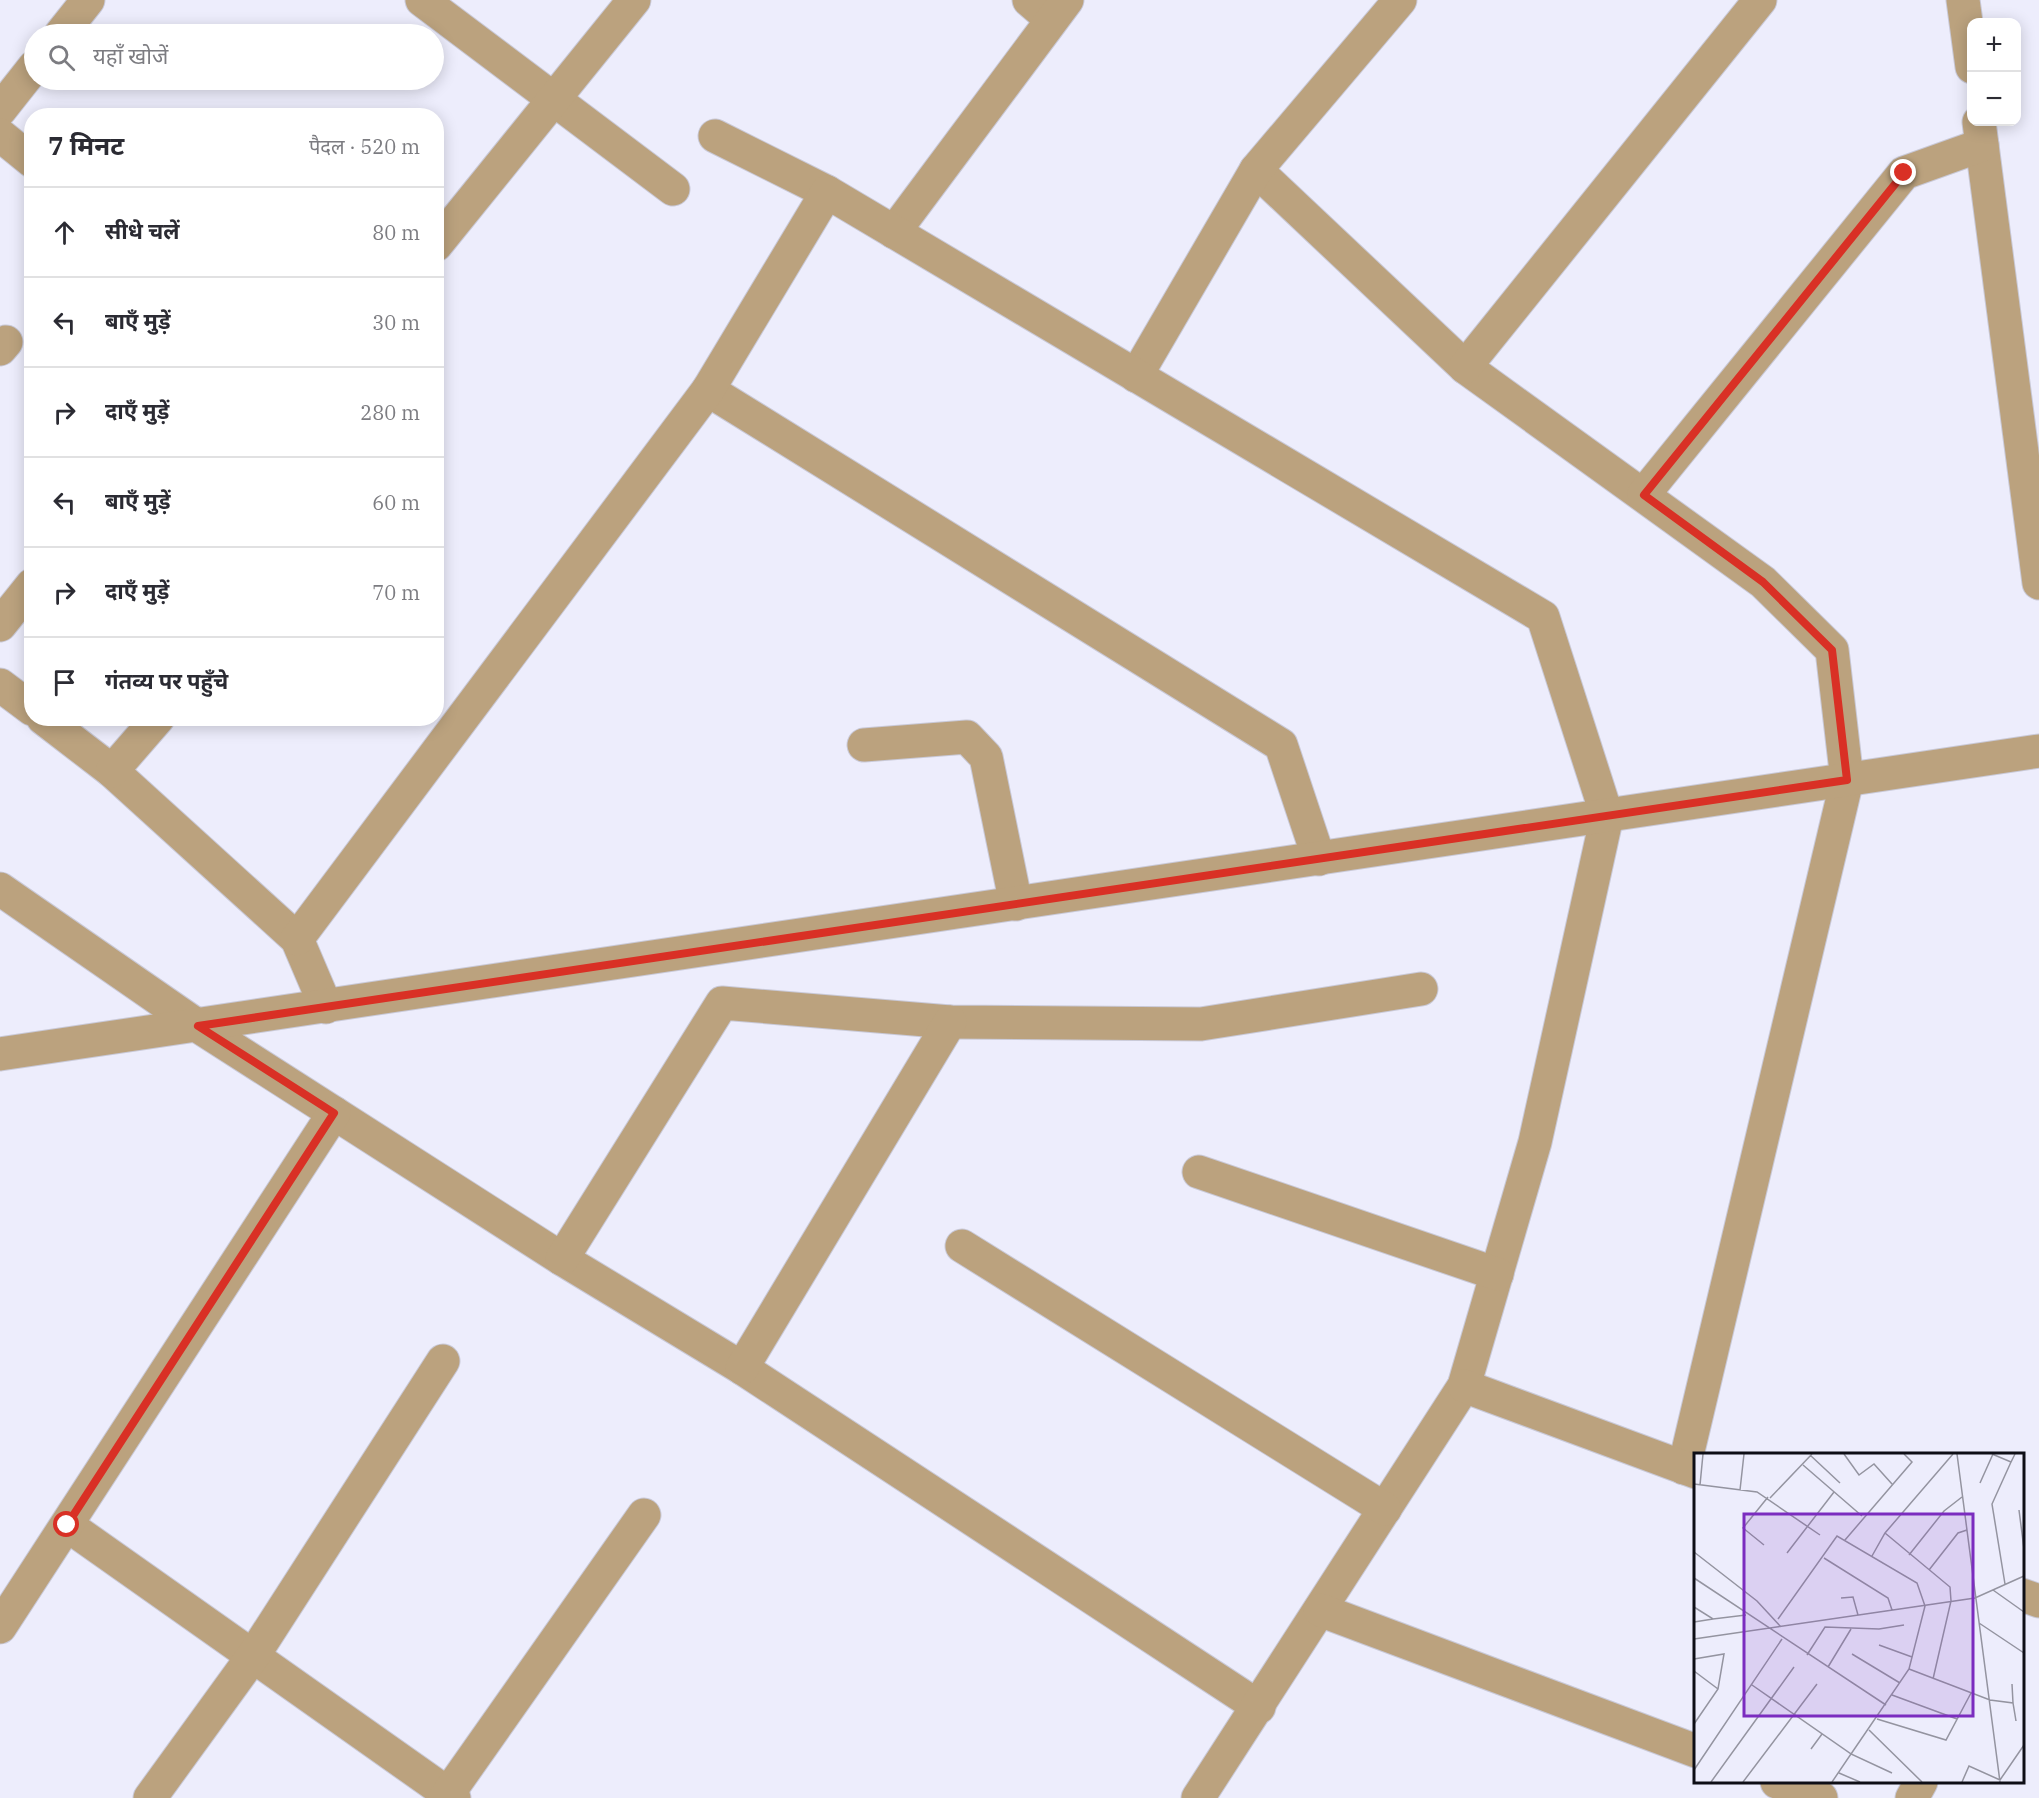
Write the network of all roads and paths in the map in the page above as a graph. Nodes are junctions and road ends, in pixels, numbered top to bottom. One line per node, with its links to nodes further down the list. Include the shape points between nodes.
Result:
1 (88, 0): 8 (street)
2 (422, 0): 11 (street)
3 (634, 0): 11 (street)
4 (1400, 0): 17 (street)
5 (1760, 0): 22 (street)
6 (1963, 0): 9 (street)
7 (1049, 6): 20 (street)
8 (69, 24)
9 (1967, 34)
10 (24, 80): 12 (street)
11 (554, 98): 18 (street); 21 (street)
12 (0, 110)
13 (1980, 133): 25 (street, via 1904,173); 26 (street)
14 (0, 135): 16 (street)
15 (715, 136): 19 (street)
16 (24, 154)
17 (1256, 170): 22 (street); 23 (street)
18 (673, 189)
19 (827, 192): 20 (street); 24 (street)
20 (894, 231): 23 (street)
21 (444, 235)
22 (1465, 367): 25 (street)
23 (1136, 376): 37 (street, via 1543,617)
24 (708, 390): 38 (street, via 1281,745); 41 (street)
25 (1644, 495): 36 (street, via 1763,582 1832,650)
26 (2039, 583)
27 (24, 595): 28 (street)
28 (0, 625)
29 (0, 685): 30 (street)
30 (24, 703)
31 (54, 726): 35 (street)
32 (151, 726): 35 (street)
33 (864, 745): 40 (street, via 967,736 986,758)
34 (2039, 752): 36 (street)
35 (112, 771): 41 (street)
36 (1847, 780): 37 (street); 55 (street)
37 (1607, 816): 38 (street); 51 (street, via 1535,1142)
38 (1319, 859): 40 (street)
39 (6, 898): 45 (street)
40 (1016, 904): 43 (street)
41 (297, 939): 43 (street)
42 (1420, 989): 44 (street, via 1201,1024)
43 (326, 1007): 45 (street)
44 (950, 1022): 50 (street, via 722,1004); 53 (street)
45 (198, 1026): 46 (street); 47 (street)
46 (0, 1054)
47 (334, 1113): 50 (street); 58 (street)
48 (1199, 1172): 51 (street)
49 (962, 1246): 56 (street)
50 (562, 1259): 53 (street)
51 (1497, 1274): 54 (street)
52 (443, 1361): 61 (street)
53 (742, 1368): 62 (street)
54 (1464, 1386): 55 (street); 56 (street)
55 (1690, 1470)
56 (1385, 1509): 59 (street)
57 (644, 1515): 66 (street)
58 (67, 1525): 60 (street); 61 (street)
59 (1320, 1610): 62 (street); 63 (street)
60 (0, 1627)
61 (253, 1656): 66 (street); 67 (street)
62 (1259, 1707): 68 (street)
63 (1694, 1751)
64 (1780, 1783): 69 (street)
65 (1920, 1783): 70 (street)
66 (449, 1797)
67 (150, 1798)
68 (1198, 1798)
69 (1821, 1798)
70 (1912, 1798)

